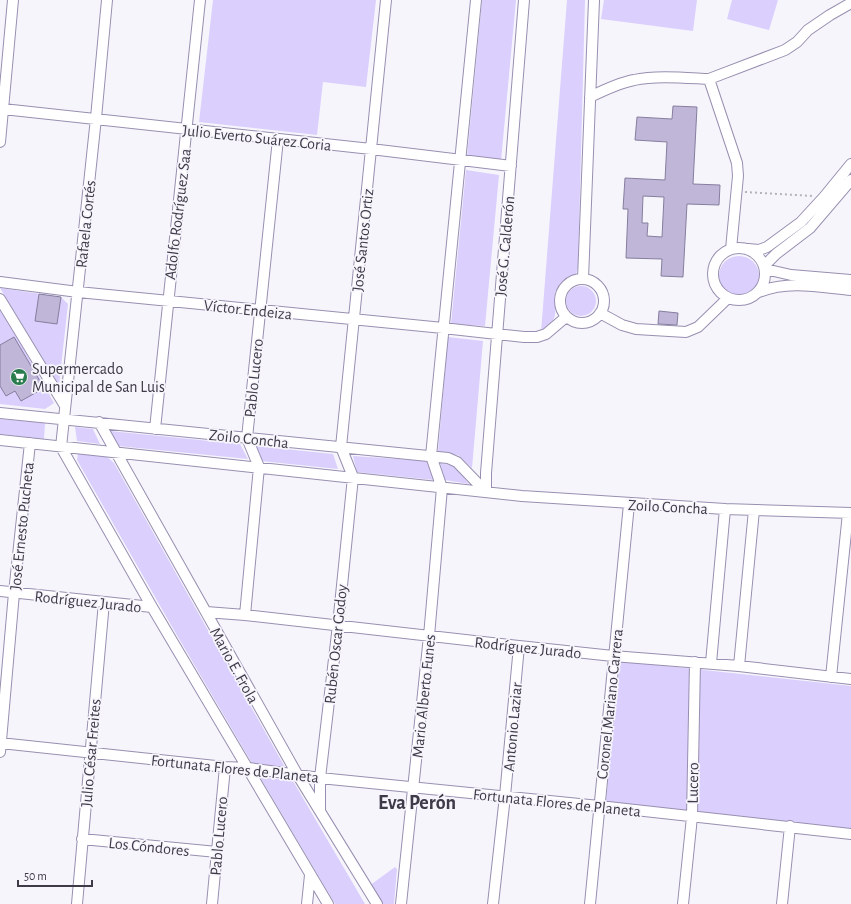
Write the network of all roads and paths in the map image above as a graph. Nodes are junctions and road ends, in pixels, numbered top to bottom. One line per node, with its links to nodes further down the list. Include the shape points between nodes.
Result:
1 (13, 0): 11 (street)
2 (107, 0): 12 (street, Rafaela Cortés)
3 (200, 0): 13 (street, Adolfo Rodríguez Saa)
4 (386, 0): 16 (street, José Santos Ortiz)
5 (476, 0): 17 (street)
6 (524, 0): 19 (street, José G. Calderón)
7 (594, 0): 10 (street)
8 (851, 3): 9 (street, via 808,30 785,50)
9 (710, 79): 10 (street, via 635,79); 21 (street, via 737,163)
10 (590, 97): 26 (street)
11 (3, 109): 12 (street, Julio Everto Suárez Coria); 15 (street)
12 (96, 118): 13 (street, Julio Everto Suárez Coria); 30 (street, Rafaela Cortés)
13 (187, 129): 14 (street, Julio Everto Suárez Coria); 34 (street, Adolfo Rodríguez Saa)
14 (278, 139): 16 (street, Julio Everto Suárez Coria); 35 (street, Pablo Lucero)
15 (0, 142)
16 (371, 149): 17 (street, Julio Everto Suárez Coria); 38 (street, José Santos Ortiz)
17 (461, 159): 19 (street, Julio Everto Suárez Coria); 39 (street)
18 (851, 164): 22 (street)
19 (511, 166): 40 (street, José G. Calderón)
20 (851, 180): 25 (street, via 810,228 776,254)
21 (736, 191): 22 (path); 23 (street)
22 (824, 197): 24 (street, via 801,222 774,243 758,250)
23 (731, 249): 24 (street); 32 (street, via 718,258 713,272 716,288)
24 (746, 249): 25 (street, via 757,255)
25 (764, 267): 27 (street, via 791,275); 31 (street, via 764,281)
26 (583, 279): 36 (street, via 595,284 603,294 603,307); 37 (street, via 570,282 562,292 560,305)
27 (851, 280)
28 (0, 282): 30 (street, Víctor Endeiza)
29 (851, 290): 31 (street, via 784,285)
30 (78, 292): 34 (street, Víctor Endeiza); 41 (street, Rafaela Cortés)
31 (759, 292): 32 (street, via 748,299)
32 (728, 298): 36 (street, via 698,327 686,332 636,329 622,325)
33 (0, 299): 41 (street)
34 (167, 301): 35 (street, Víctor Endeiza); 45 (street, Adolfo Rodríguez Saa)
35 (260, 311): 38 (street, Víctor Endeiza); 46 (street, Pablo Lucero)
36 (600, 313): 37 (street, via 590,322 584,323 577,323)
37 (566, 316): 40 (street, Víctor Endeiza, via 546,334 537,337)
38 (353, 320): 39 (street, Víctor Endeiza); 50 (street, José Santos Ortiz)
39 (443, 328): 40 (street, Víctor Endeiza); 52 (street)
40 (496, 335): 56 (street, José G. Calderón)
41 (65, 406): 43 (street, Rafaela Cortés)
42 (0, 413): 43 (street, Zoilo Concha)
43 (64, 419): 44 (street, Zoilo Concha); 49 (street, Rafaela Cortés)
44 (99, 422): 45 (street, Zoilo Concha); 51 (street, Mario E. Frola)
45 (155, 428): 46 (street, Zoilo Concha)
46 (247, 438): 50 (street, Zoilo Concha); 53 (street, Pablo Lucero)
47 (0, 440): 48 (street, Zoilo Concha)
48 (30, 443): 49 (street, Zoilo Concha); 62 (street, José Ernesto Pucheta)
49 (61, 447): 51 (street, Zoilo Concha); 64 (street)
50 (341, 447): 52 (street, Zoilo Concha); 54 (street, José Santos Ortiz)
51 (115, 453): 53 (street, Zoilo Concha); 65 (street, Mario E. Frola)
52 (431, 456): 55 (street); 56 (street, Zoilo Concha, via 457,462)
53 (259, 467): 54 (street, Zoilo Concha); 66 (street, Pablo Lucero)
54 (353, 478): 55 (street, Zoilo Concha); 67 (street, Rubén Oscar Godoy)
55 (442, 488): 56 (street, Zoilo Concha); 68 (street, Mario Alberto Funes)
56 (486, 492): 57 (street, Zoilo Concha)
57 (628, 504): 58 (street, Zoilo Concha); 70 (street, Coronel Mariano Carrera)
58 (725, 509): 59 (street, Zoilo Concha); 72 (street)
59 (754, 510): 60 (street, Zoilo Concha); 73 (street)
60 (850, 513): 74 (street)
61 (0, 591): 62 (street, Rodríguez Jurado)
62 (14, 593): 63 (street, Rodríguez Jurado); 76 (street, José Ernesto Pucheta)
63 (104, 602): 64 (street, Rodríguez Jurado); 77 (street, Julio César Freites)
64 (152, 607): 79 (street)
65 (206, 612): 66 (street, Rodríguez Jurado); 80 (street, Mario E. Frola)
66 (245, 615): 67 (street, Rodríguez Jurado)
67 (338, 625): 68 (street, Rodríguez Jurado); 81 (street, Rubén Oscar Godoy)
68 (429, 636): 69 (street, Rodríguez Jurado); 82 (street, Mario Alberto Funes)
69 (519, 646): 70 (street, Rodríguez Jurado); 83 (street, Antonio Laziar)
70 (614, 656): 71 (street, Rodríguez Jurado); 84 (street, Coronel Mariano Carrera)
71 (695, 662): 72 (street, Rodríguez Jurado); 86 (street, Lucero)
72 (711, 663): 73 (street, Rodríguez Jurado)
73 (739, 666): 74 (street, Rodríguez Jurado)
74 (831, 677): 75 (street, Rodríguez Jurado)
75 (851, 679)
76 (0, 746): 77 (street, Fortunata Flores de Planeta)
77 (90, 752): 78 (street, Fortunata Flores de Planeta); 89 (street, Julio César Freites)
78 (225, 767): 79 (street, Fortunata Flores de Planeta); 90 (street, Pablo Lucero)
79 (248, 768): 80 (street, Fortunata Flores de Planeta); 91 (street)
80 (297, 774): 81 (street, Fortunata Flores de Planeta); 85 (street, Mario E. Frola)
81 (320, 778): 82 (street, Fortunata Flores de Planeta); 85 (street, Rubén Oscar Godoy)
82 (413, 786): 83 (street, Fortunata Flores de Planeta); 97 (street, Mario Alberto Funes)
83 (505, 796): 84 (street, Fortunata Flores de Planeta); 98 (street, Antonio Laziar)
84 (599, 806): 86 (street, Fortunata Flores de Planeta); 99 (street, Coronel Mariano Carrera)
85 (320, 810): 96 (street, Mario E. Frola)
86 (692, 817): 87 (street, Fortunata Flores de Planeta); 100 (street, Lucero)
87 (790, 826): 88 (street, Fortunata Flores de Planeta); 101 (street)
88 (851, 834)
89 (82, 839): 90 (street, Los Cóndores); 92 (street, Julio César Freites)
90 (217, 852): 93 (street, Pablo Lucero)
91 (310, 875): 94 (street); 95 (street)
92 (76, 904)
93 (212, 904)
94 (307, 904)
95 (328, 904)
96 (377, 904)
97 (401, 904)
98 (493, 904)
99 (590, 904)
100 (683, 904)
101 (782, 904)

